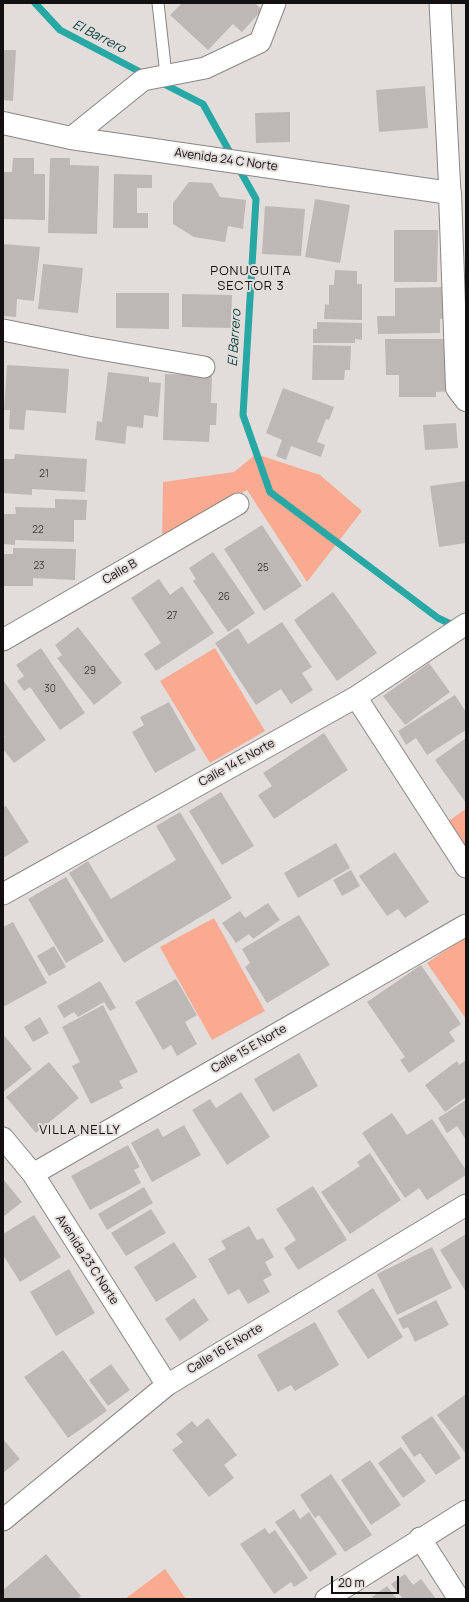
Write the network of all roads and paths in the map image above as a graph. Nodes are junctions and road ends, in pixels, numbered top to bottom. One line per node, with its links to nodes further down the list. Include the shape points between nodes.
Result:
1 (158, 3): 4 (lane)
2 (276, 3): 4 (street, via 260,42 205,68)
3 (440, 3): 7 (street)
4 (166, 75): 6 (street, via 143,80)
5 (3, 123): 6 (street, Avenida 24 C Norte)
6 (71, 138): 7 (street, Avenida 24 C Norte)
7 (450, 193): 10 (street, via 457,388)
8 (3, 330): 9 (street)
9 (204, 367)
10 (466, 400)
11 (238, 504): 13 (street, Calle B)
12 (466, 624): 14 (street, Calle 14 E Norte)
13 (3, 640)
14 (356, 697): 15 (street); 16 (street, Calle 14 E Norte)
15 (466, 867)
16 (3, 894)
17 (466, 925): 19 (street, Calle 15 E Norte)
18 (3, 1138): 19 (street, Avenida 23 C Norte)
19 (33, 1174): 21 (street, Avenida 23 C Norte)
20 (466, 1205): 21 (street, Calle 16 E Norte)
21 (167, 1385): 23 (street, Calle 16 E Norte)
22 (466, 1511): 24 (street)
23 (3, 1520)
24 (420, 1538): 25 (street); 26 (street)
25 (326, 1599)
26 (459, 1599)

